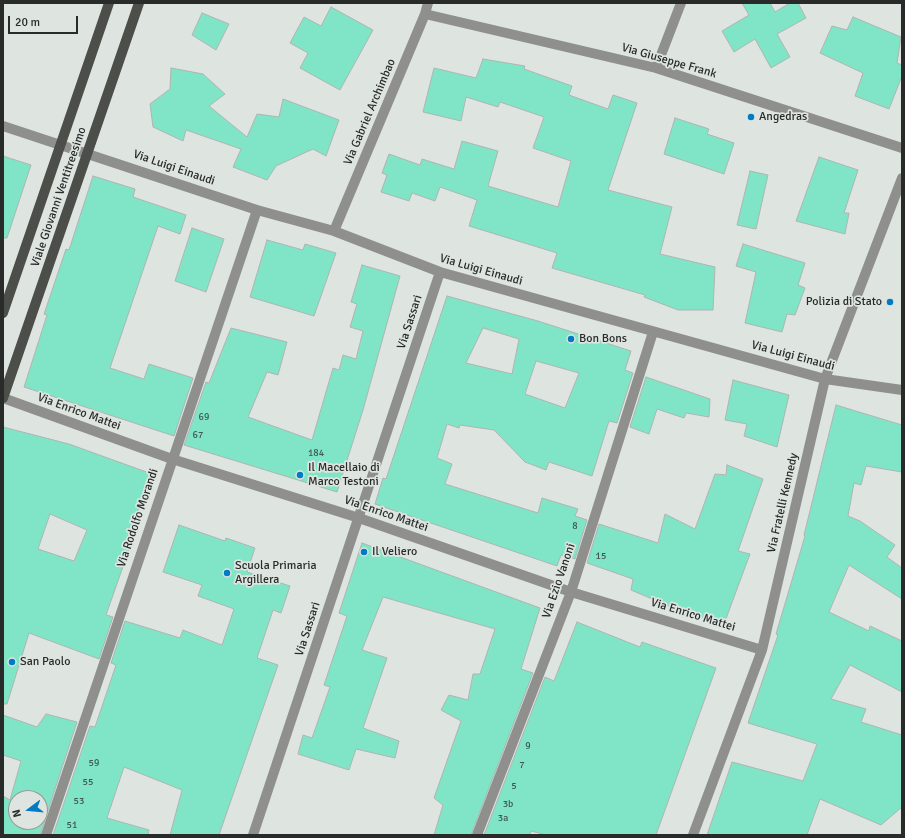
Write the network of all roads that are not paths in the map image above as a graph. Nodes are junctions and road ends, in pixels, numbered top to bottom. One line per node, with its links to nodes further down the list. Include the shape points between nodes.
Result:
1 (109, 3): 8 (main road, Viale Giovanni Ventitreesimo)
2 (139, 3): 10 (main road, Viale Giovanni Ventitreesimo)
3 (428, 3): 5 (street, Via Gabriel Archimbao)
4 (681, 3): 6 (street)
5 (425, 14): 6 (street, Via Giuseppe Frank); 13 (street, Via Gabriel Archimbao)
6 (656, 68): 9 (street, Via Giuseppe Frank)
7 (3, 126): 8 (street, Via Luigi Einaudi)
8 (61, 144): 10 (street, Via Luigi Einaudi); 15 (main road, Viale Giovanni Ventitreesimo)
9 (902, 148)
10 (88, 153): 12 (street, Via Luigi Einaudi); 19 (main road, Viale Giovanni Ventitreesimo)
11 (902, 178): 17 (street, Via Fratelli Kennedy)
12 (257, 210): 13 (street, Via Luigi Einaudi); 20 (street, Via Rodolfo Morandi)
13 (334, 231): 14 (street, Via Luigi Einaudi)
14 (440, 272): 16 (street, Via Luigi Einaudi); 21 (street, Via Sassari)
15 (3, 313)
16 (653, 332): 17 (street, Via Luigi Einaudi); 22 (street, Via Ezio Vanoni)
17 (825, 379): 18 (street, Via Luigi Einaudi); 23 (street, Via Fratelli Kennedy)
18 (902, 390)
19 (3, 398): 20 (street, Via Enrico Mattei)
20 (172, 459): 21 (street, Via Enrico Mattei); 24 (street, Via Rodolfo Morandi)
21 (359, 518): 22 (street, Via Enrico Mattei); 25 (street, Via Sassari)
22 (571, 592): 23 (street, Via Enrico Mattei); 26 (street, Via Ezio Vanoni)
23 (762, 650): 27 (street, Via Fratelli Kennedy)
24 (46, 835)
25 (253, 835)
26 (477, 835)
27 (693, 835)

